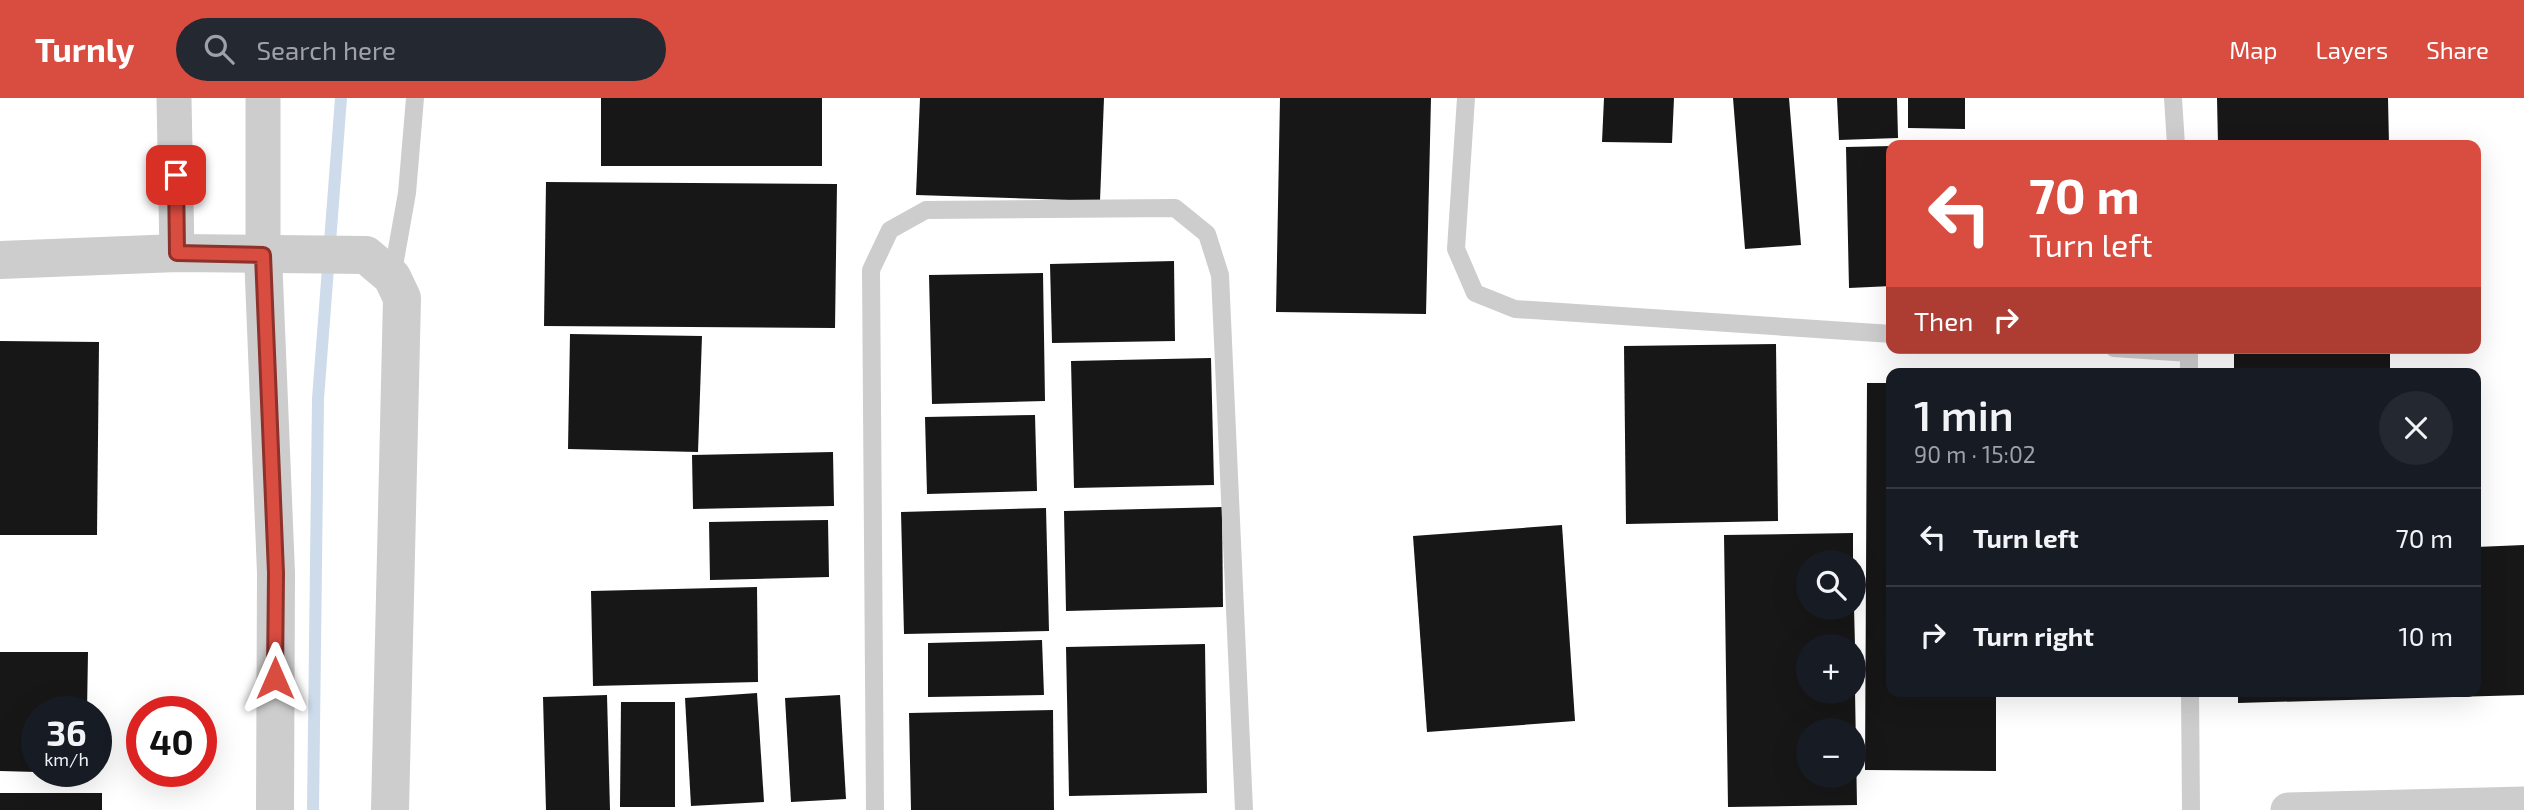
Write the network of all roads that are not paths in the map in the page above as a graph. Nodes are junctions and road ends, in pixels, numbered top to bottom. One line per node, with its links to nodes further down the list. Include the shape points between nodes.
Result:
1 (174, 98): 7 (street)
2 (262, 98): 8 (street)
3 (415, 98): 10 (lane, via 407,193)
4 (1466, 98): 11 (lane, via 1455,249 1475,293 1515,310)
5 (2172, 98): 6 (lane)
6 (2176, 140)
7 (177, 253): 8 (street); 9 (street)
8 (279, 254): 10 (street); 14 (street)
9 (0, 260)
10 (379, 266): 15 (street, via 402,298)
11 (1886, 334)
12 (2190, 697): 18 (lane)
13 (2524, 804): 19 (street)
14 (275, 810)
15 (390, 810)
16 (875, 810): 17 (lane, via 871,270 890,230 926,210 1175,208 1207,234 1220,275)
17 (1244, 810)
18 (2191, 810)
19 (2288, 810)

